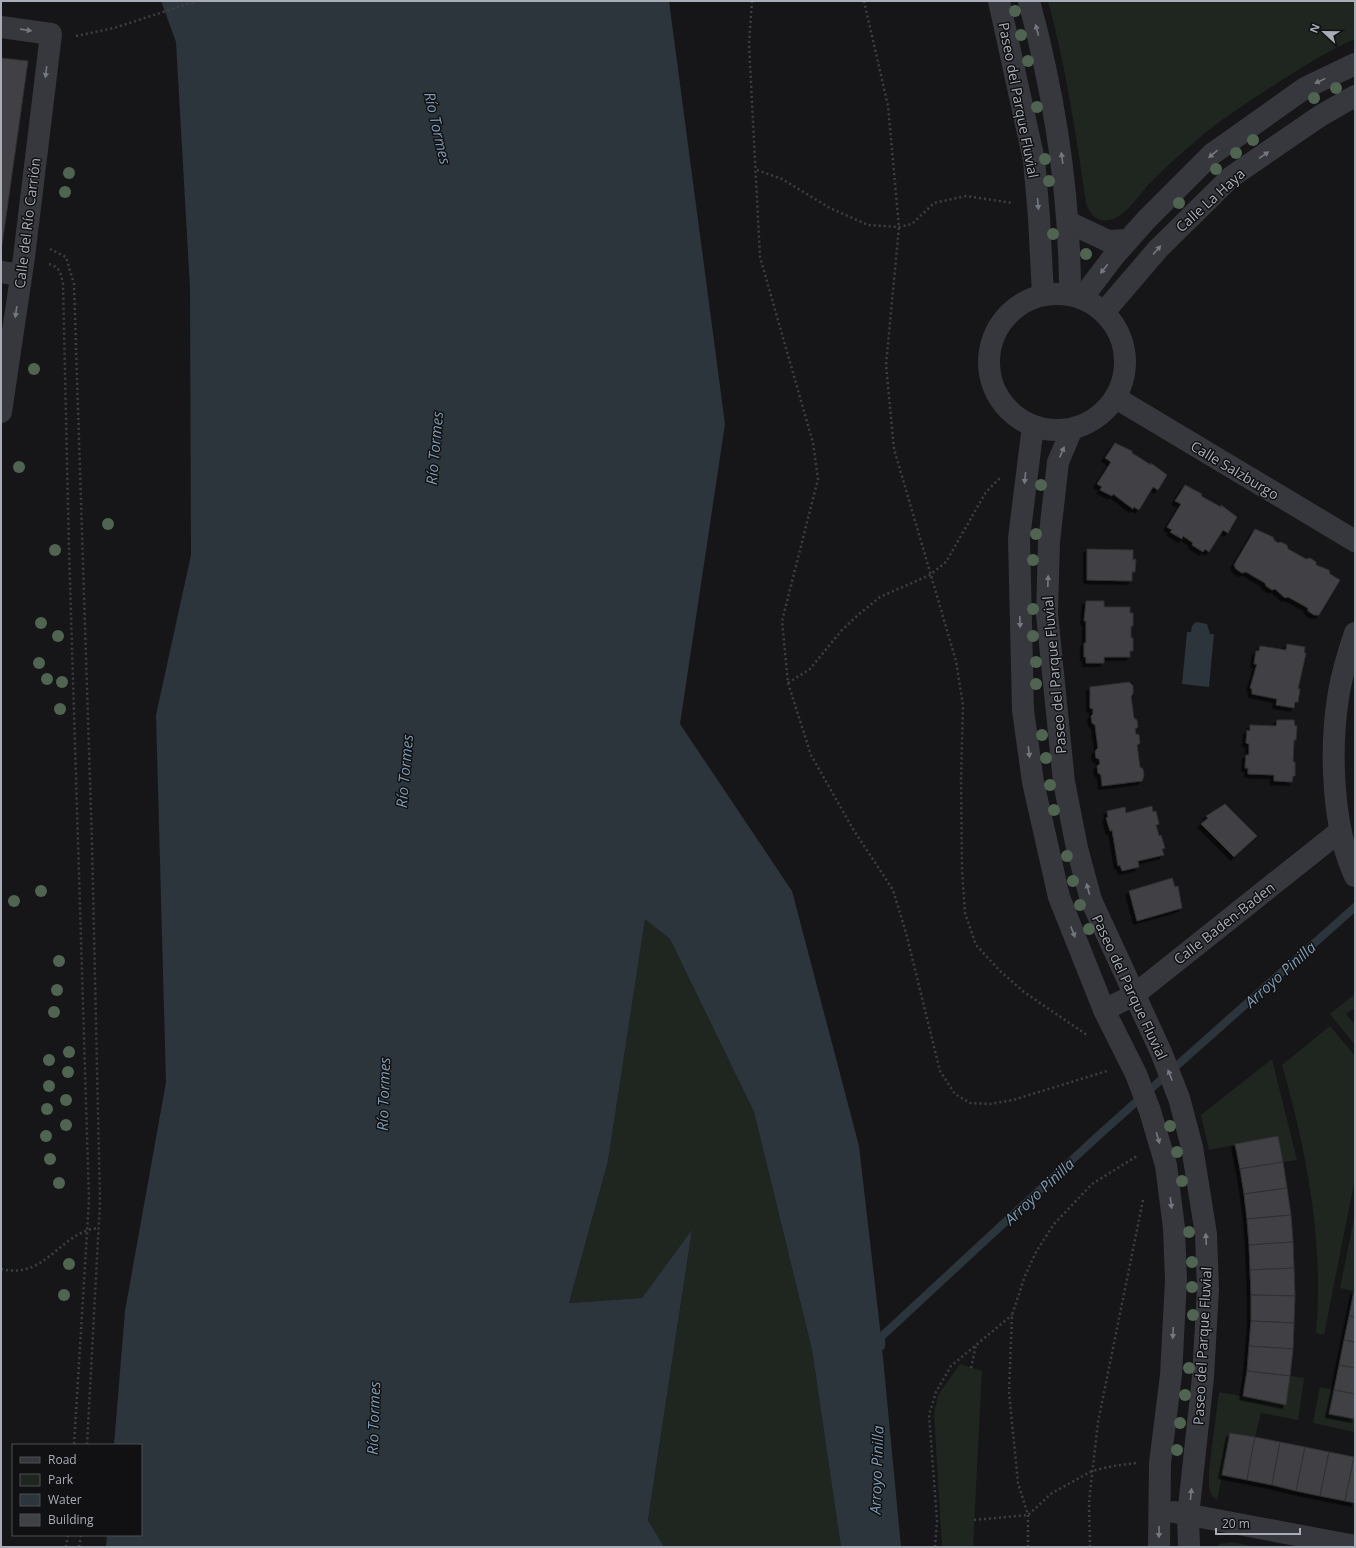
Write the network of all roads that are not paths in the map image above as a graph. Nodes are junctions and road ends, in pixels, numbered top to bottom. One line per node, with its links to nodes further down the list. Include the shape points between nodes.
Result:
1 (999, 1): 9 (street, Paseo del Parque Fluvial, one-way to 9, via 1034,160 1040,224)
2 (1028, 1): 6 (street, one-way to 2, via 1053,104)
3 (1, 27): 8 (street, Calle del Río Carrión, one-way to 8, via 51,34)
4 (1355, 64): 7 (street, Calle La Haya, one-way to 7, via 1305,88 1212,154)
5 (1355, 96): 11 (street, Calle La Haya, one-way to 5, via 1158,249 1231,177 1320,116)
6 (1068, 222): 7 (street, via 1108,241); 10 (street)
7 (1128, 240): 10 (street, Calle La Haya, one-way to 10)
8 (15, 268): 13 (street, Calle del Río Carrión, one-way to 13)
9 (1042, 295): 10 (street); 14 (street, via 1014,310 1000,325 990,354 993,385 1007,408)
10 (1076, 296): 11 (street)
11 (1104, 312): 12 (street, via 1121,338 1125,370)
12 (1116, 398): 15 (street, via 1098,418); 16 (street, Calle Salzburgo)
13 (1, 412)
14 (1032, 426): 15 (street, via 1052,430); 21 (street, Paseo del Parque Fluvial, one-way to 21, via 1019,538 1023,710 1032,782 1059,897)
15 (1072, 429): 20 (street, Paseo del Parque Fluvial, one-way to 15, via 1091,900 1077,848 1064,782 1055,709 1047,614 1049,542 1058,462)
16 (1355, 541)
17 (1355, 633): 18 (street, via 1338,698 1334,762)
18 (1340, 831): 19 (street); 20 (street, Calle Baden-Baden)
19 (1354, 875)
20 (1134, 995): 21 (street, Calle Baden-Baden); 23 (street, Paseo del Parque Fluvial, one-way to 20, via 1203,1377 1208,1289 1206,1234 1192,1147 1179,1098)
21 (1104, 1010): 22 (street, Paseo del Parque Fluvial, one-way to 22, via 1136,1074 1150,1111 1166,1165 1174,1228 1176,1280 1171,1375 1161,1454)
22 (1159, 1509): 23 (street); 25 (street, Paseo del Parque Fluvial, one-way to 25)
23 (1188, 1516): 24 (street); 26 (street, Paseo del Parque Fluvial)
24 (1355, 1546)
25 (1159, 1547)
26 (1189, 1547)

